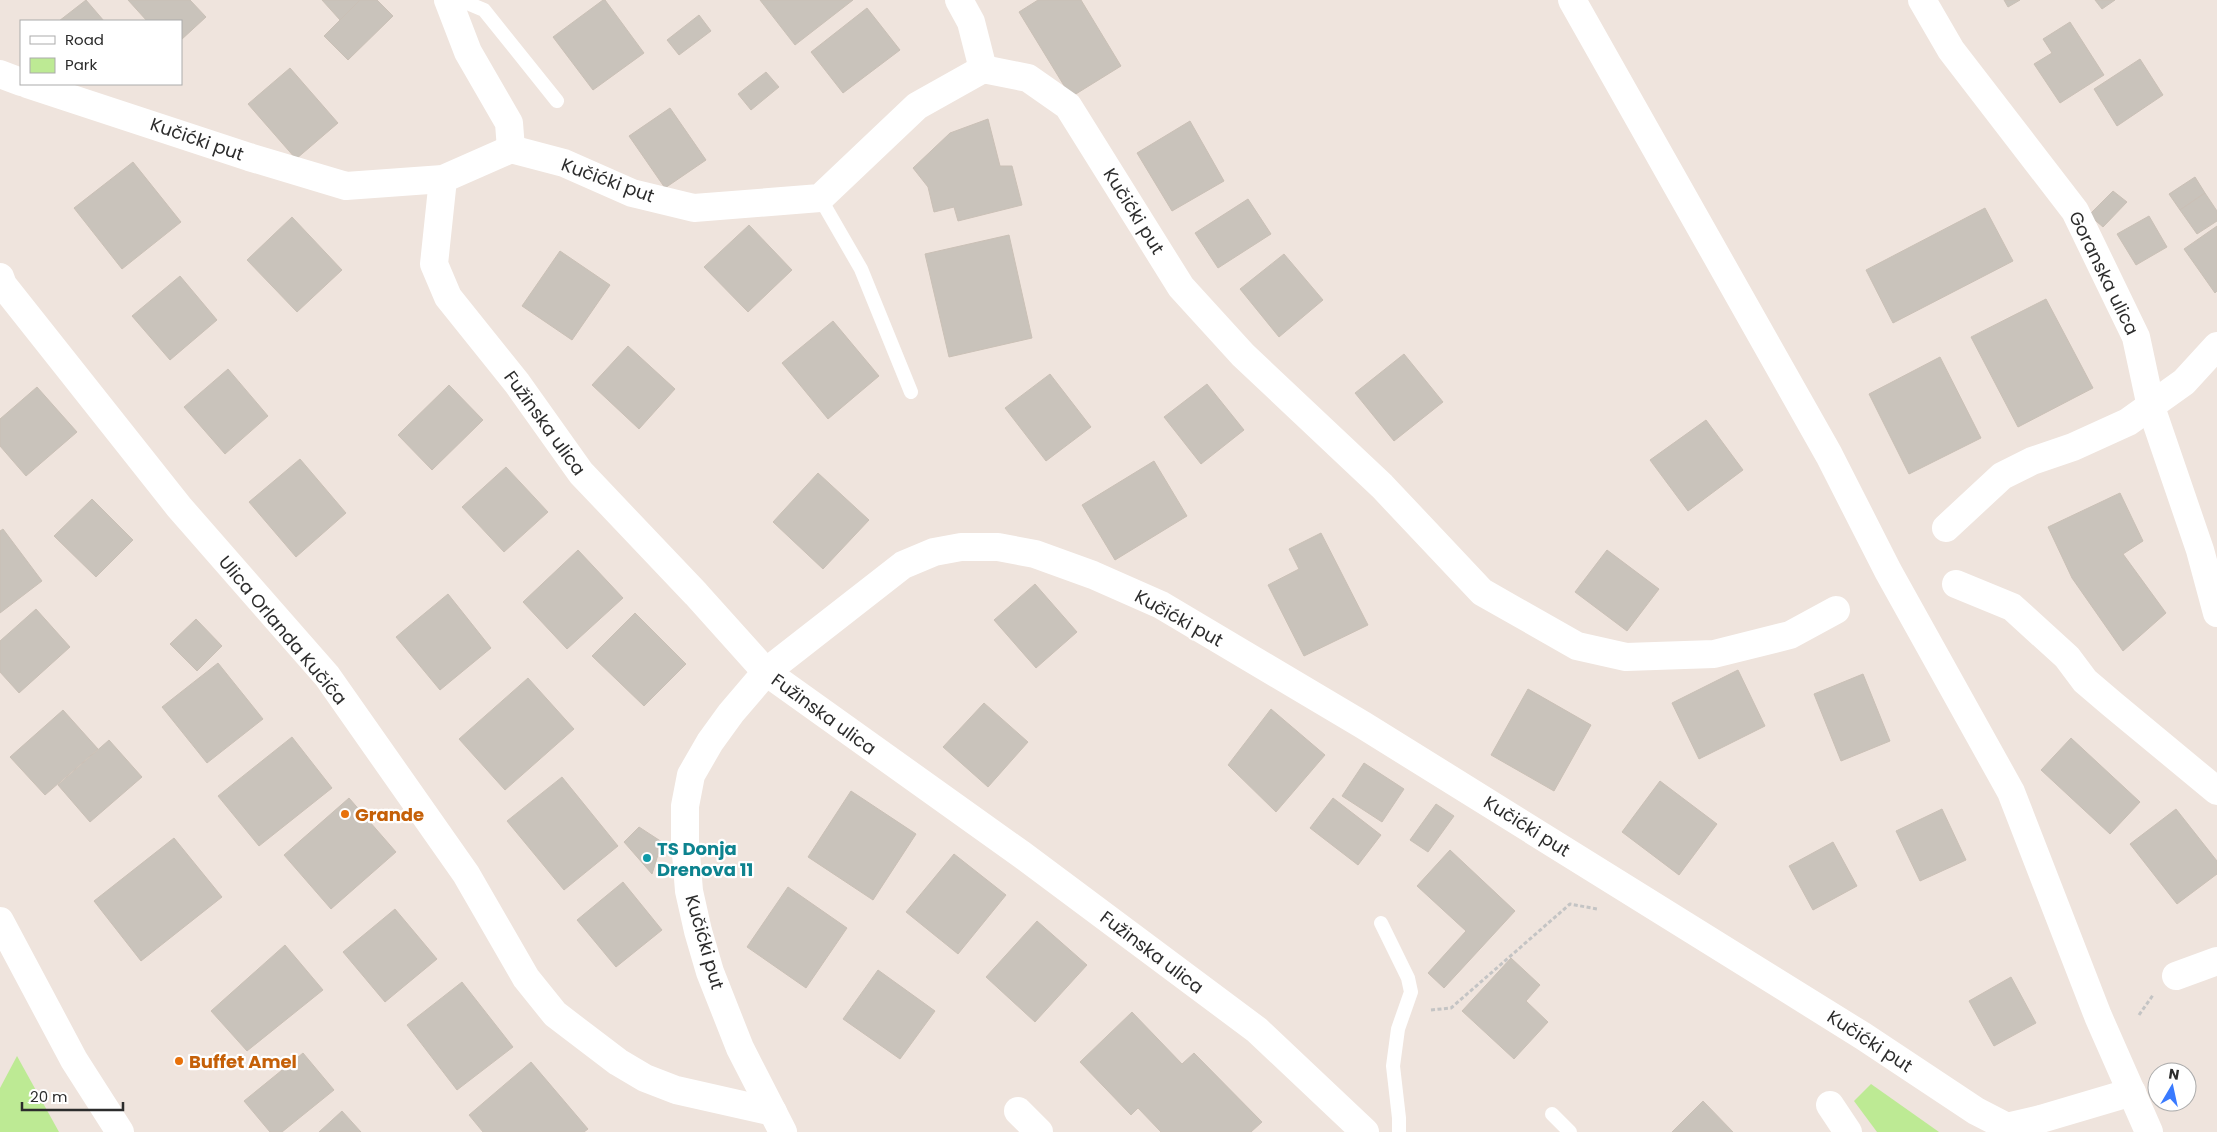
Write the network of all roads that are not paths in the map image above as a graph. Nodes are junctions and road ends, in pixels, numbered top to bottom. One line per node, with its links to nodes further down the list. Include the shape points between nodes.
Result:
1 (959, 0): 5 (street, via 971,22)
2 (1572, 0): 27 (street, via 1829,456 1888,571 2011,792 2098,1016)
3 (1922, 0): 16 (street, Goranska ulica, via 1951,50 2075,211 2136,337)
4 (448, 3): 9 (lane, via 465,2 484,10); 10 (street, via 468,52 509,123)
5 (983, 69): 12 (street, via 917,106); 19 (street, Kučićki put, via 1028,78 1068,106 1181,287 1243,355 1382,486 1482,592 1577,646 1626,657 1714,654 1790,635)
6 (0, 74): 7 (street)
7 (20, 82)
8 (30, 85): 11 (street, Kučićki put, via 346,186)
9 (557, 101)
10 (511, 149): 11 (street, Kučićki put); 12 (street, Kučićki put, via 564,163 632,193 694,208)
11 (443, 179): 21 (street, Fužinska ulica, via 434,264 448,297 517,383 581,473)
12 (820, 198): 15 (lane, via 861,269)
13 (1, 284): 31 (street, Ulica Orlanda Kučića, via 179,507 327,676 466,874 526,978 555,1014 618,1062 645,1078)
14 (2217, 346): 16 (street, via 2184,382)
15 (912, 392)
16 (2151, 407): 17 (street, via 2128,422 2002,476); 20 (street, Goranska ulica, via 2200,550)
17 (1946, 528)
18 (1956, 584): 22 (street, via 2012,607 2068,657 2086,681)
19 (1836, 610)
20 (2217, 613)
21 (766, 672): 31 (street, Kučićki put, via 731,713 691,775 685,806 685,841 689,890 710,972 740,1048); 32 (street, Kučićki put, via 903,566 934,552 961,547 998,547 1035,554 1093,575 1161,605 1363,725 1863,1036 1976,1111); 35 (street, Fužinska ulica, via 1257,1030)
22 (2217, 791)
23 (0, 921): 33 (street, via 74,1060)
24 (1381, 923): 36 (lane, via 1408,978 1411,992 1398,1029 1393,1066)
25 (2217, 961): 26 (street)
26 (2176, 976)
27 (2132, 1092): 32 (street, Kučićki put); 39 (street)
28 (1830, 1105): 38 (street)
29 (1018, 1111): 34 (street)
30 (1552, 1114): 37 (lane)
31 (778, 1122)
32 (2010, 1129)
33 (120, 1132)
34 (1039, 1132)
35 (1365, 1132)
36 (1399, 1132)
37 (1570, 1132)
38 (1848, 1132)
39 (2149, 1132)

